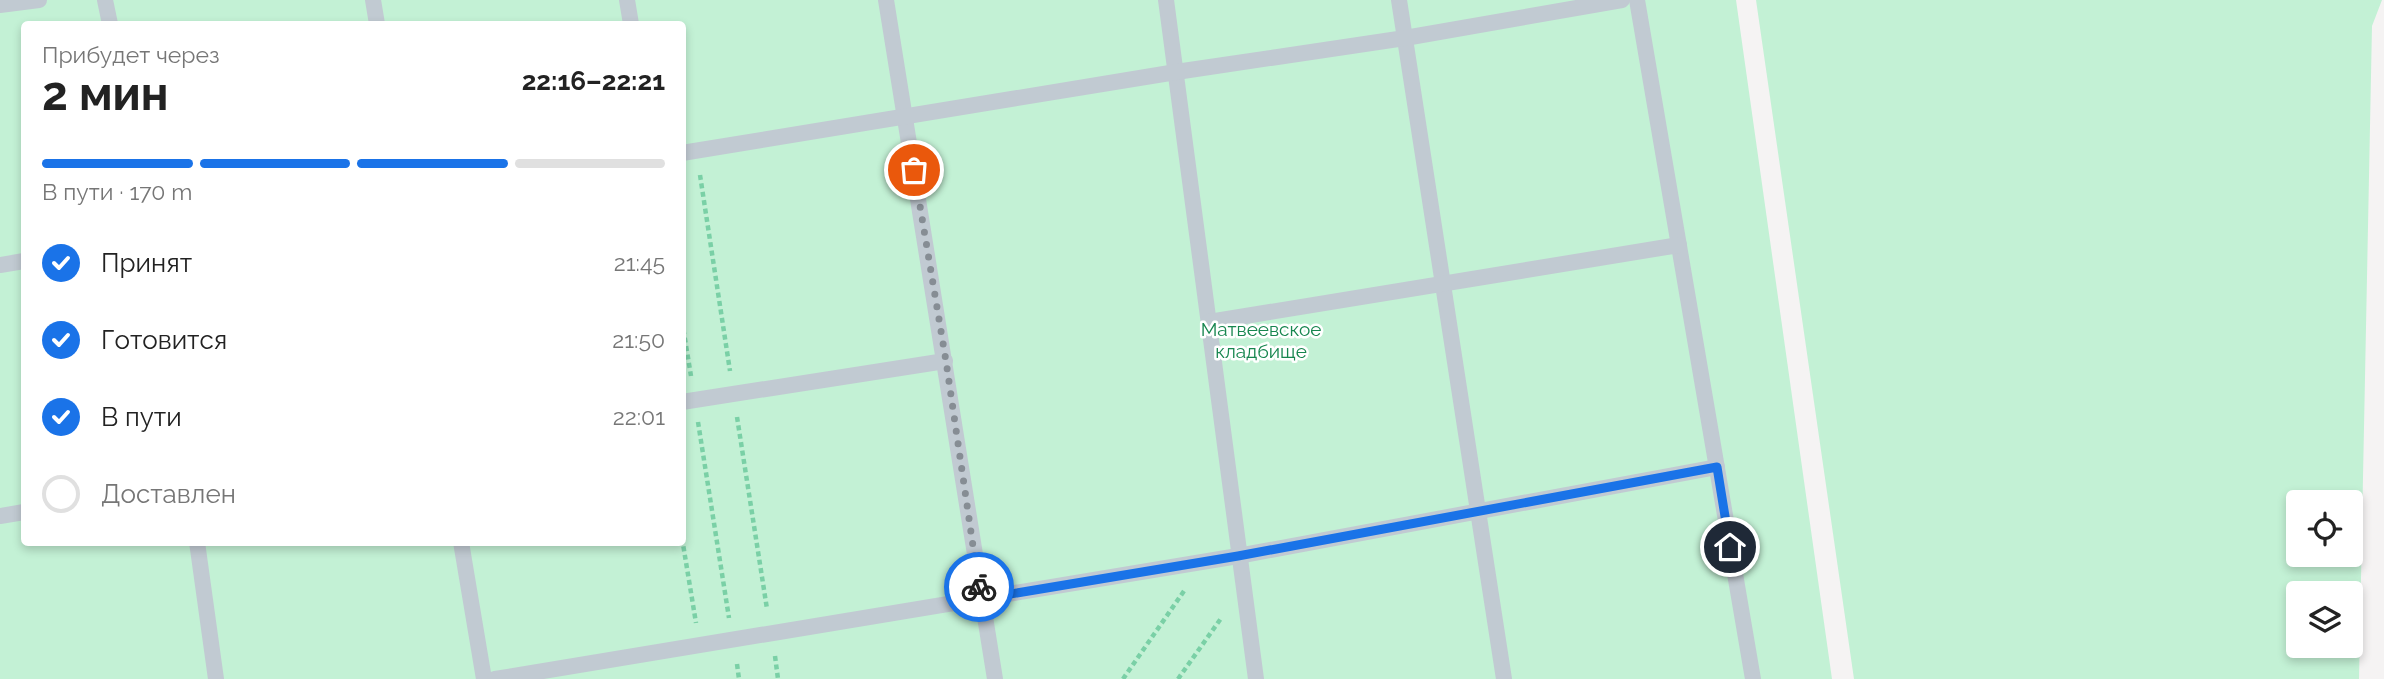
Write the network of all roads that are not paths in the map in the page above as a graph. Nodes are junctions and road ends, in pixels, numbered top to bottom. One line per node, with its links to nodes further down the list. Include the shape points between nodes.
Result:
1 (39, 0): 10 (lane)
2 (105, 0): 11 (lane)
3 (373, 0): 12 (lane)
4 (627, 0): 13 (lane)
5 (886, 0): 16 (lane)
6 (1166, 0): 15 (lane)
7 (1399, 0): 14 (lane)
8 (1622, 0): 14 (lane)
9 (1637, 0): 18 (lane)
10 (0, 5)
11 (109, 21)
12 (376, 21)
13 (630, 21)
14 (1405, 38): 15 (lane); 21 (lane)
15 (1177, 72): 16 (lane); 22 (lane)
16 (904, 116): 17 (lane); 23 (lane)
17 (686, 152)
18 (1679, 244): 21 (lane); 25 (lane)
19 (21, 262): 20 (lane)
20 (0, 265)
21 (1442, 284): 22 (lane); 26 (lane)
22 (1209, 322): 31 (lane)
23 (946, 361): 24 (lane); 32 (lane)
24 (689, 401)
25 (1717, 467): 26 (lane); 39 (lane)
26 (1477, 511): 31 (lane); 38 (lane)
27 (21, 512): 28 (lane)
28 (0, 516)
29 (198, 546): 33 (lane)
30 (462, 546): 34 (lane)
31 (1238, 556): 32 (lane); 37 (lane)
32 (981, 599): 35 (lane); 36 (lane)
33 (216, 679)
34 (484, 679)
35 (495, 679)
36 (995, 679)
37 (1256, 679)
38 (1504, 679)
39 (1753, 679)

